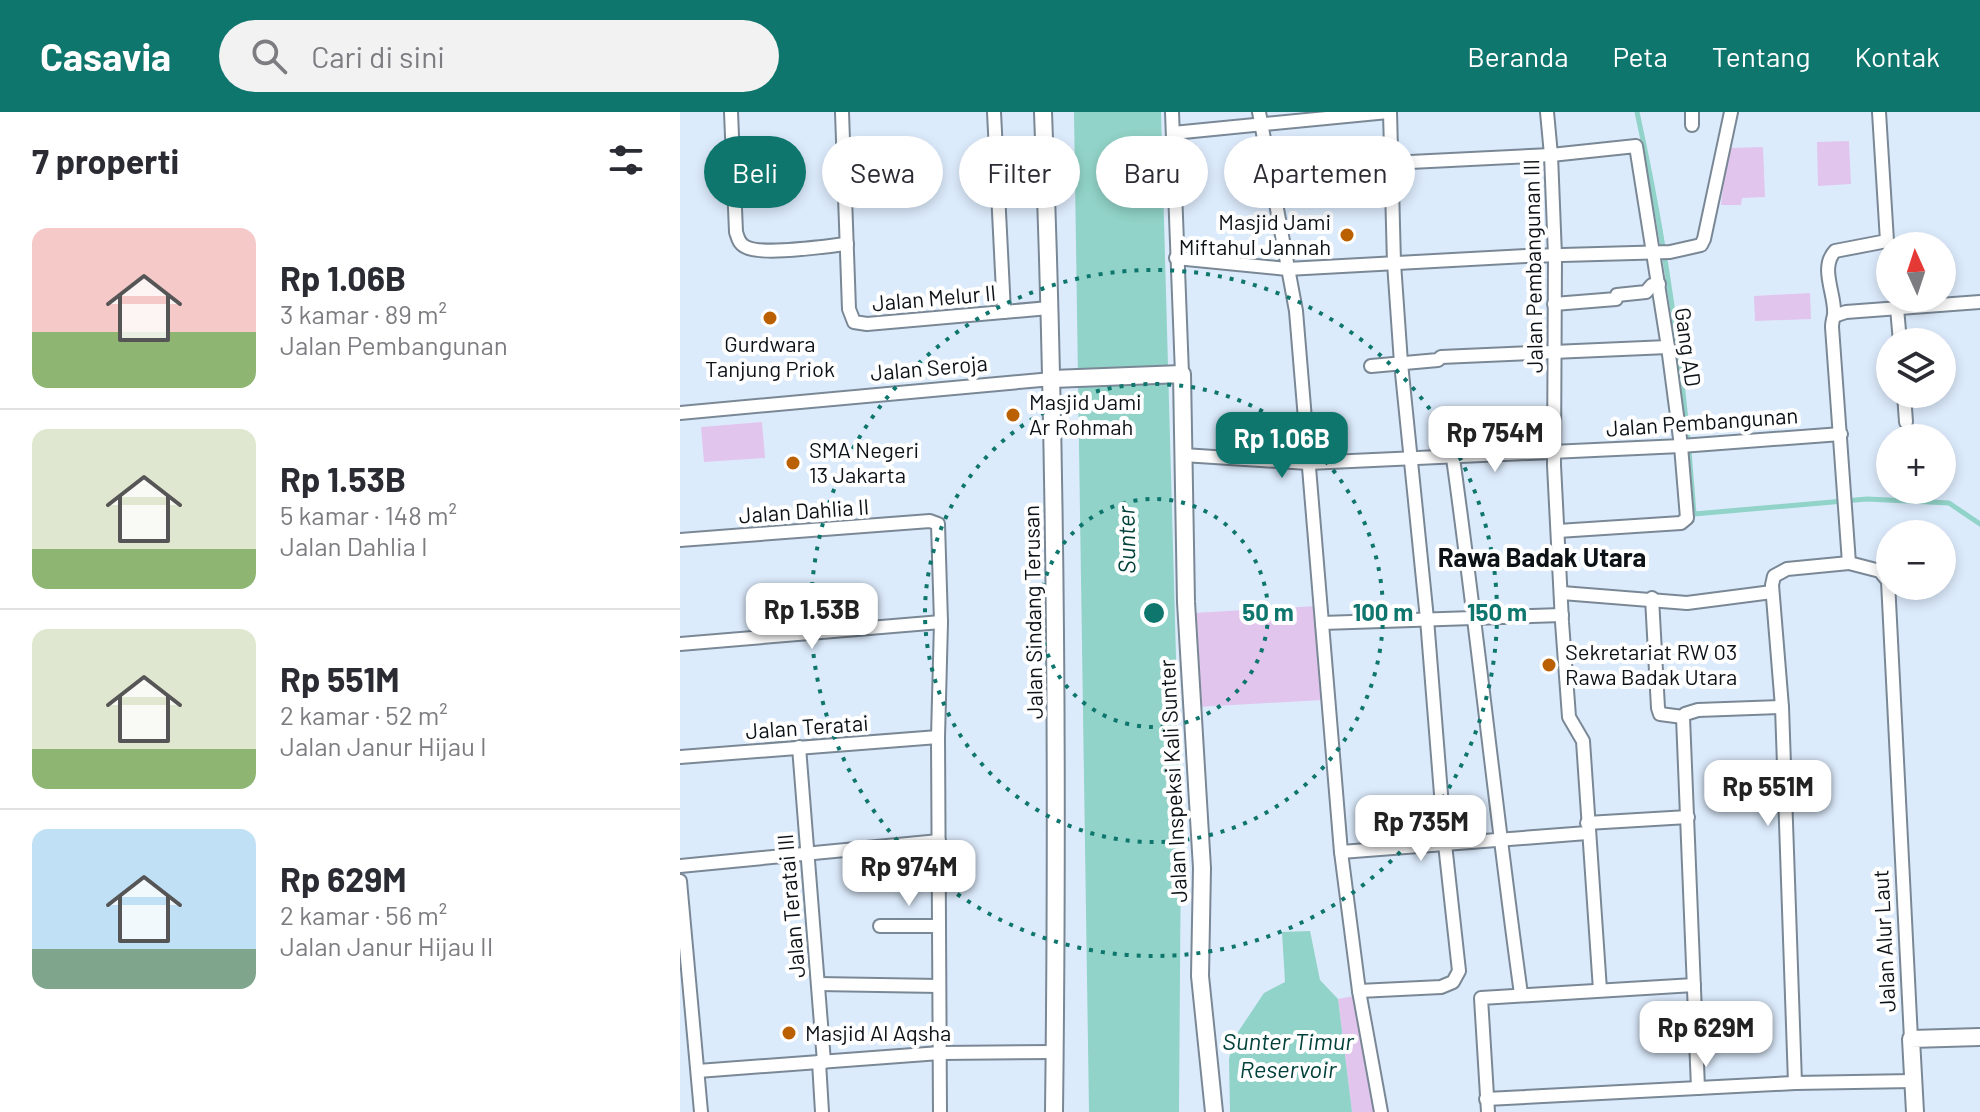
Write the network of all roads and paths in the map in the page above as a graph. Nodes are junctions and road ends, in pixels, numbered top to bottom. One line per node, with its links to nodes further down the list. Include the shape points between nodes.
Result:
1 (731, 112): 16 (street, via 736,232 741,245 767,250)
2 (842, 112): 16 (street, Jalan Melur II)
3 (994, 112): 28 (street)
4 (1043, 112): 26 (street, Jalan Sindang Terusan)
5 (1172, 112): 11 (street, Jalan Inspeksi Kali Sunter)
6 (1389, 112): 10 (street); 12 (street)
7 (1547, 112): 13 (street, Jalan Pembangunan III)
8 (1731, 112): 17 (street, via 1704,239 1701,245)
9 (1879, 112): 29 (street, via 1888,239 1831,256)
10 (1260, 117): 11 (street); 21 (street)
11 (1173, 133): 19 (street, Jalan Inspeksi Kali Sunter)
12 (1389, 136)
13 (1551, 155): 14 (street); 17 (street, Gang AD, via 1636,146); 18 (street, Jalan Pembangunan III)
14 (1415, 162)
15 (1392, 208): 20 (street)
16 (847, 244): 28 (street, Jalan Melur II, via 854,322)
17 (1661, 253): 18 (street); 22 (street, Gang AD)
18 (1555, 256): 20 (street); 24 (street, Jalan Pembangunan III)
19 (1176, 258): 21 (street); 34 (street, Jalan Inspeksi Kali Sunter)
20 (1394, 263): 21 (street); 32 (street)
21 (1287, 269): 45 (street, via 1296,311)
22 (1659, 284): 24 (street, via 1616,299); 30 (street, Gang AD)
23 (1980, 302): 25 (street)
24 (1554, 304): 31 (street, Jalan Pembangunan III)
25 (1956, 304)
26 (1049, 308): 28 (street, Jalan Melur II); 35 (street, Jalan Sindang Terusan)
27 (1876, 310): 29 (street)
28 (1004, 312)
29 (1834, 316): 39 (street)
30 (1668, 347): 31 (street); 40 (street, Gang AD)
31 (1555, 353): 32 (street); 41 (street, Jalan Pembangunan III)
32 (1401, 363): 33 (street); 44 (street)
33 (1371, 366)
34 (1176, 375): 35 (street, Jalan Seroja); 42 (street, Jalan Inspeksi Kali Sunter)
35 (1061, 379): 37 (street, Jalan Seroja); 82 (street, Jalan Sindang Terusan)
36 (1905, 408): 38 (street)
37 (680, 413)
38 (1906, 422)
39 (1841, 434): 40 (street, Jalan Pembangunan); 48 (street)
40 (1688, 444): 41 (street, Jalan Pembangunan); 46 (street, Gang AD, via 1687,518 1681,523)
41 (1554, 451): 43 (street, Jalan Pembangunan); 46 (street, Jalan Pembangunan III)
42 (1183, 455): 45 (street, Jalan Pembangunan); 94 (street, Jalan Inspeksi Kali Sunter, via 1202,868 1200,976)
43 (1453, 458): 44 (street, Jalan Pembangunan); 54 (street)
44 (1411, 459): 45 (street, Jalan Pembangunan); 53 (street)
45 (1308, 463): 56 (street)
46 (1558, 531): 50 (street, Jalan Pembangunan III)
47 (680, 540): 55 (street, Jalan Dahlia II, via 937,522)
48 (1849, 563): 49 (street, via 1787,569 1774,576); 81 (street, Jalan Alur Laut, via 1880,571 1888,581)
49 (1772, 592): 51 (street, via 1687,603); 58 (street)
50 (1562, 593): 51 (street); 52 (street, Jalan Pembangunan III)
51 (1652, 598): 59 (street, via 1658,708 1660,714)
52 (1562, 615): 54 (street); 64 (street, Jalan Pembangunan III, via 1569,717 1582,738)
53 (1427, 619): 54 (street); 56 (street); 67 (street)
54 (1476, 619): 66 (street)
55 (941, 622): 57 (street); 60 (street)
56 (1322, 623): 68 (street)
57 (680, 644)
58 (1782, 707): 59 (street, via 1698,710); 87 (street)
59 (1683, 717): 63 (street)
60 (938, 737): 61 (street, Jalan Teratai); 65 (street)
61 (799, 747): 62 (street, Jalan Teratai); 69 (street, Jalan Teratai III)
62 (680, 757)
63 (1688, 817): 64 (street); 75 (street)
64 (1587, 828): 66 (street); 77 (street, Jalan Pembangunan III)
65 (939, 841): 69 (street); 73 (street)
66 (1499, 841): 67 (street); 79 (street)
67 (1445, 844): 68 (street); 78 (street, via 1458,977 1441,987)
68 (1341, 852): 78 (street)
69 (806, 854): 70 (street); 74 (street, Jalan Teratai III)
70 (680, 866)
71 (680, 881): 85 (street)
72 (880, 926): 73 (street)
73 (939, 926): 76 (street)
74 (818, 984): 76 (street); 84 (street, Jalan Teratai III)
75 (1694, 985): 77 (street); 88 (street)
76 (939, 986): 83 (street)
77 (1600, 990): 79 (street)
78 (1359, 991): 95 (street)
79 (1521, 994): 89 (street, via 1481,998)
80 (1980, 1037): 81 (street)
81 (1911, 1039): 86 (street, Jalan Alur Laut)
82 (1055, 1052): 83 (street); 93 (street, Jalan Sindang Terusan)
83 (940, 1053): 84 (street); 92 (street)
84 (822, 1062): 85 (street); 91 (street, Jalan Teratai III)
85 (698, 1071): 90 (street)
86 (1913, 1081): 87 (street); 96 (street, Jalan Alur Laut)
87 (1795, 1083): 88 (street)
88 (1698, 1088): 89 (street)
89 (1487, 1105)
90 (701, 1112)
91 (822, 1112)
92 (940, 1112)
93 (1054, 1112)
94 (1214, 1112)
95 (1381, 1112)
96 (1915, 1112)

